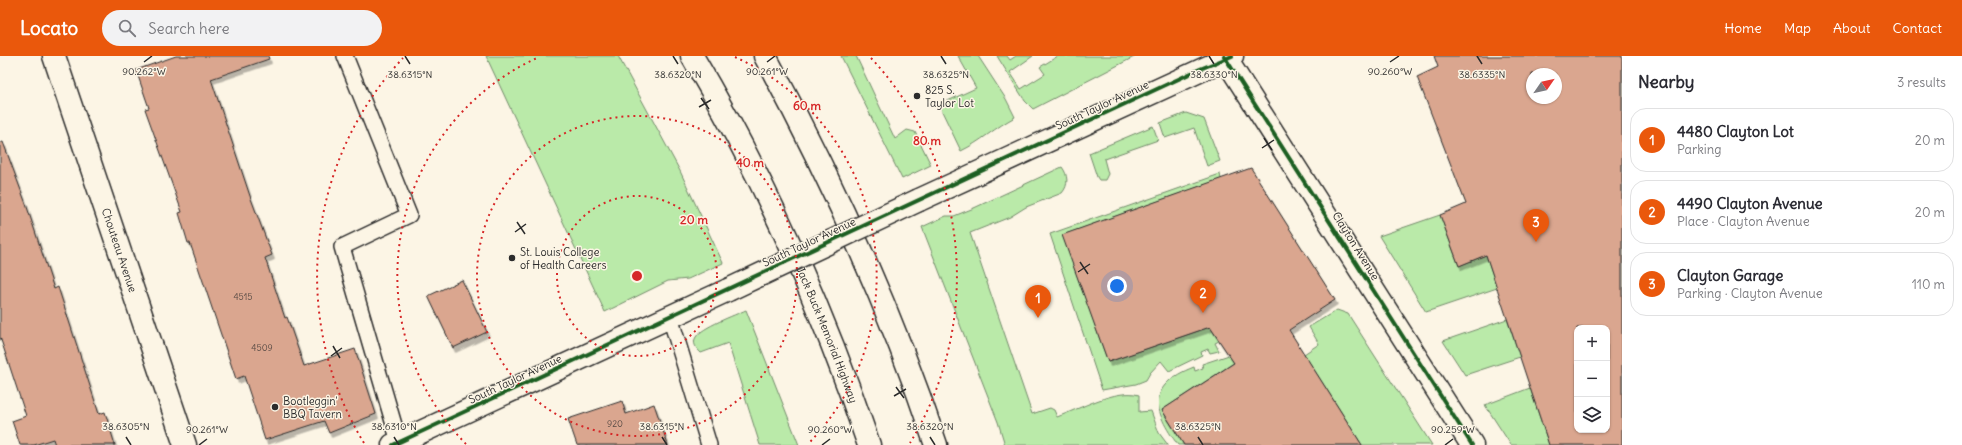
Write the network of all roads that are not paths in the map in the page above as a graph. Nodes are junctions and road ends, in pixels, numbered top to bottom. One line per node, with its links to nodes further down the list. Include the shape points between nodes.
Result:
1 (54, 56): 8 (main road, Chouteau Avenue)
2 (345, 56): 7 (lane, via 409,215 342,247)
3 (692, 56): 10 (main road, Jack Buck Memorial Highway, via 784,230)
4 (765, 56): 11 (main road, via 840,201 915,383)
5 (1228, 57): 6 (main road, South Taylor Avenue, bridge); 12 (main road, Clayton Avenue)
6 (670, 317): 7 (main road, South Taylor Avenue); 9 (lane)
7 (396, 444)
8 (185, 445)
9 (709, 445)
10 (868, 445)
11 (936, 445)
12 (1472, 445)

